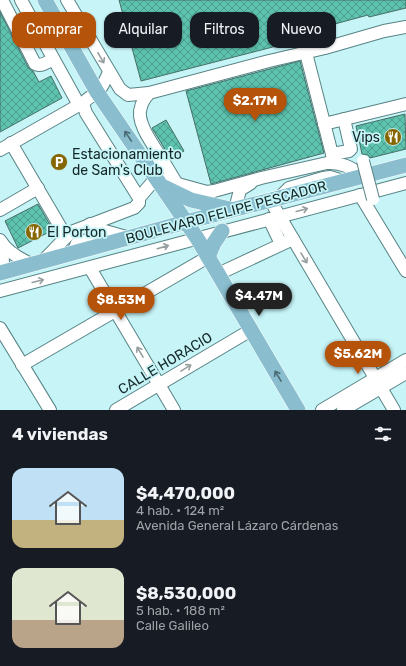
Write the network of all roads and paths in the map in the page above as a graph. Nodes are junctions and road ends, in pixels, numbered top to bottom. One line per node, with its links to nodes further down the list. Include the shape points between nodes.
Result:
1 (2, 0): 7 (street, via 35,64 42,65)
2 (21, 0): 7 (street)
3 (45, 0): 9 (main road)
4 (67, 0): 8 (street, one-way to 8)
5 (406, 27): 6 (street)
6 (306, 53): 10 (street); 13 (street)
7 (54, 59): 14 (street, via 79,105)
8 (109, 72): 9 (street); 10 (street, via 125,94 132,96)
9 (97, 92): 19 (main road, one-way to 9); 25 (street, via 83,104 86,113)
10 (149, 93): 19 (street, via 140,107 140,118)
11 (406, 104): 12 (street)
12 (344, 119): 13 (street); 16 (street, via 351,149)
13 (324, 124): 16 (street)
14 (11, 143): 15 (street); 23 (street)
15 (0, 150)
16 (333, 158): 18 (street, via 345,165); 20 (street, via 316,165)
17 (406, 165): 18 (main road, BOULEVARD FELIPE PESCADOR)
18 (363, 169): 26 (main road, BOULEVARD FELIPE PESCADOR, via 343,181); 27 (street, bridge)
19 (157, 173): 22 (street); 22 (street); 25 (street); 28 (main road, via 181,196 197,202); 31 (main road)
20 (261, 178): 22 (street, via 207,192); 28 (street, via 240,190)
21 (406, 183): 24 (street, BOULEVARD FELIPE PESCADOR)
22 (177, 184)
23 (38, 188): 29 (street); 34 (street, via 62,230)
24 (360, 195): 30 (street, BOULEVARD FELIPE PESCADOR, one-way to 24); 43 (street)
25 (139, 198): 32 (street, via 137,206)
26 (274, 199): 28 (main road, BOULEVARD FELIPE PESCADOR); 30 (street)
27 (372, 199)
28 (235, 209): 31 (main road, BOULEVARD FELIPE PESCADOR)
29 (0, 210)
30 (274, 217): 33 (street, BOULEVARD FELIPE PESCADOR); 37 (street); 39 (street)
31 (186, 222): 35 (main road, BOULEVARD FELIPE PESCADOR); 36 (main road)
32 (90, 224): 34 (street); 35 (street, via 98,229)
33 (222, 231): 36 (street, BOULEVARD FELIPE PESCADOR); 40 (main road)
34 (67, 234): 41 (street)
35 (131, 238): 41 (main road, BOULEVARD FELIPE PESCADOR)
36 (197, 238): 40 (main road); 42 (street, BOULEVARD FELIPE PESCADOR, one-way to 36)
37 (292, 239): 39 (street); 54 (street, one-way to 54)
38 (1, 242): 41 (street, via 14,254); 44 (street, via 3,262)
39 (281, 244): 45 (street)
40 (208, 257): 45 (main road); 47 (street)
41 (36, 263): 44 (main road, BOULEVARD FELIPE PESCADOR)
42 (90, 268): 46 (street, BOULEVARD FELIPE PESCADOR, one-way to 42); 47 (street)
43 (406, 271)
44 (0, 272)
45 (218, 274): 49 (main road)
46 (0, 291)
47 (116, 311): 52 (street); 55 (street, one-way to 47)
48 (0, 328): 50 (street)
49 (251, 330): 55 (street, CALLE HORACIO, one-way to 49); 59 (main road, one-way to 49)
50 (4, 344): 52 (street)
51 (406, 360): 54 (street)
52 (22, 365): 56 (street)
53 (406, 373): 54 (street)
54 (378, 383): 60 (street); 61 (street); 62 (street)
55 (159, 384): 57 (street, CALLE HORACIO); 58 (street)
56 (47, 409)
57 (116, 410)
58 (174, 410)
59 (298, 410)
60 (322, 410)
61 (343, 410)
62 (394, 410)

